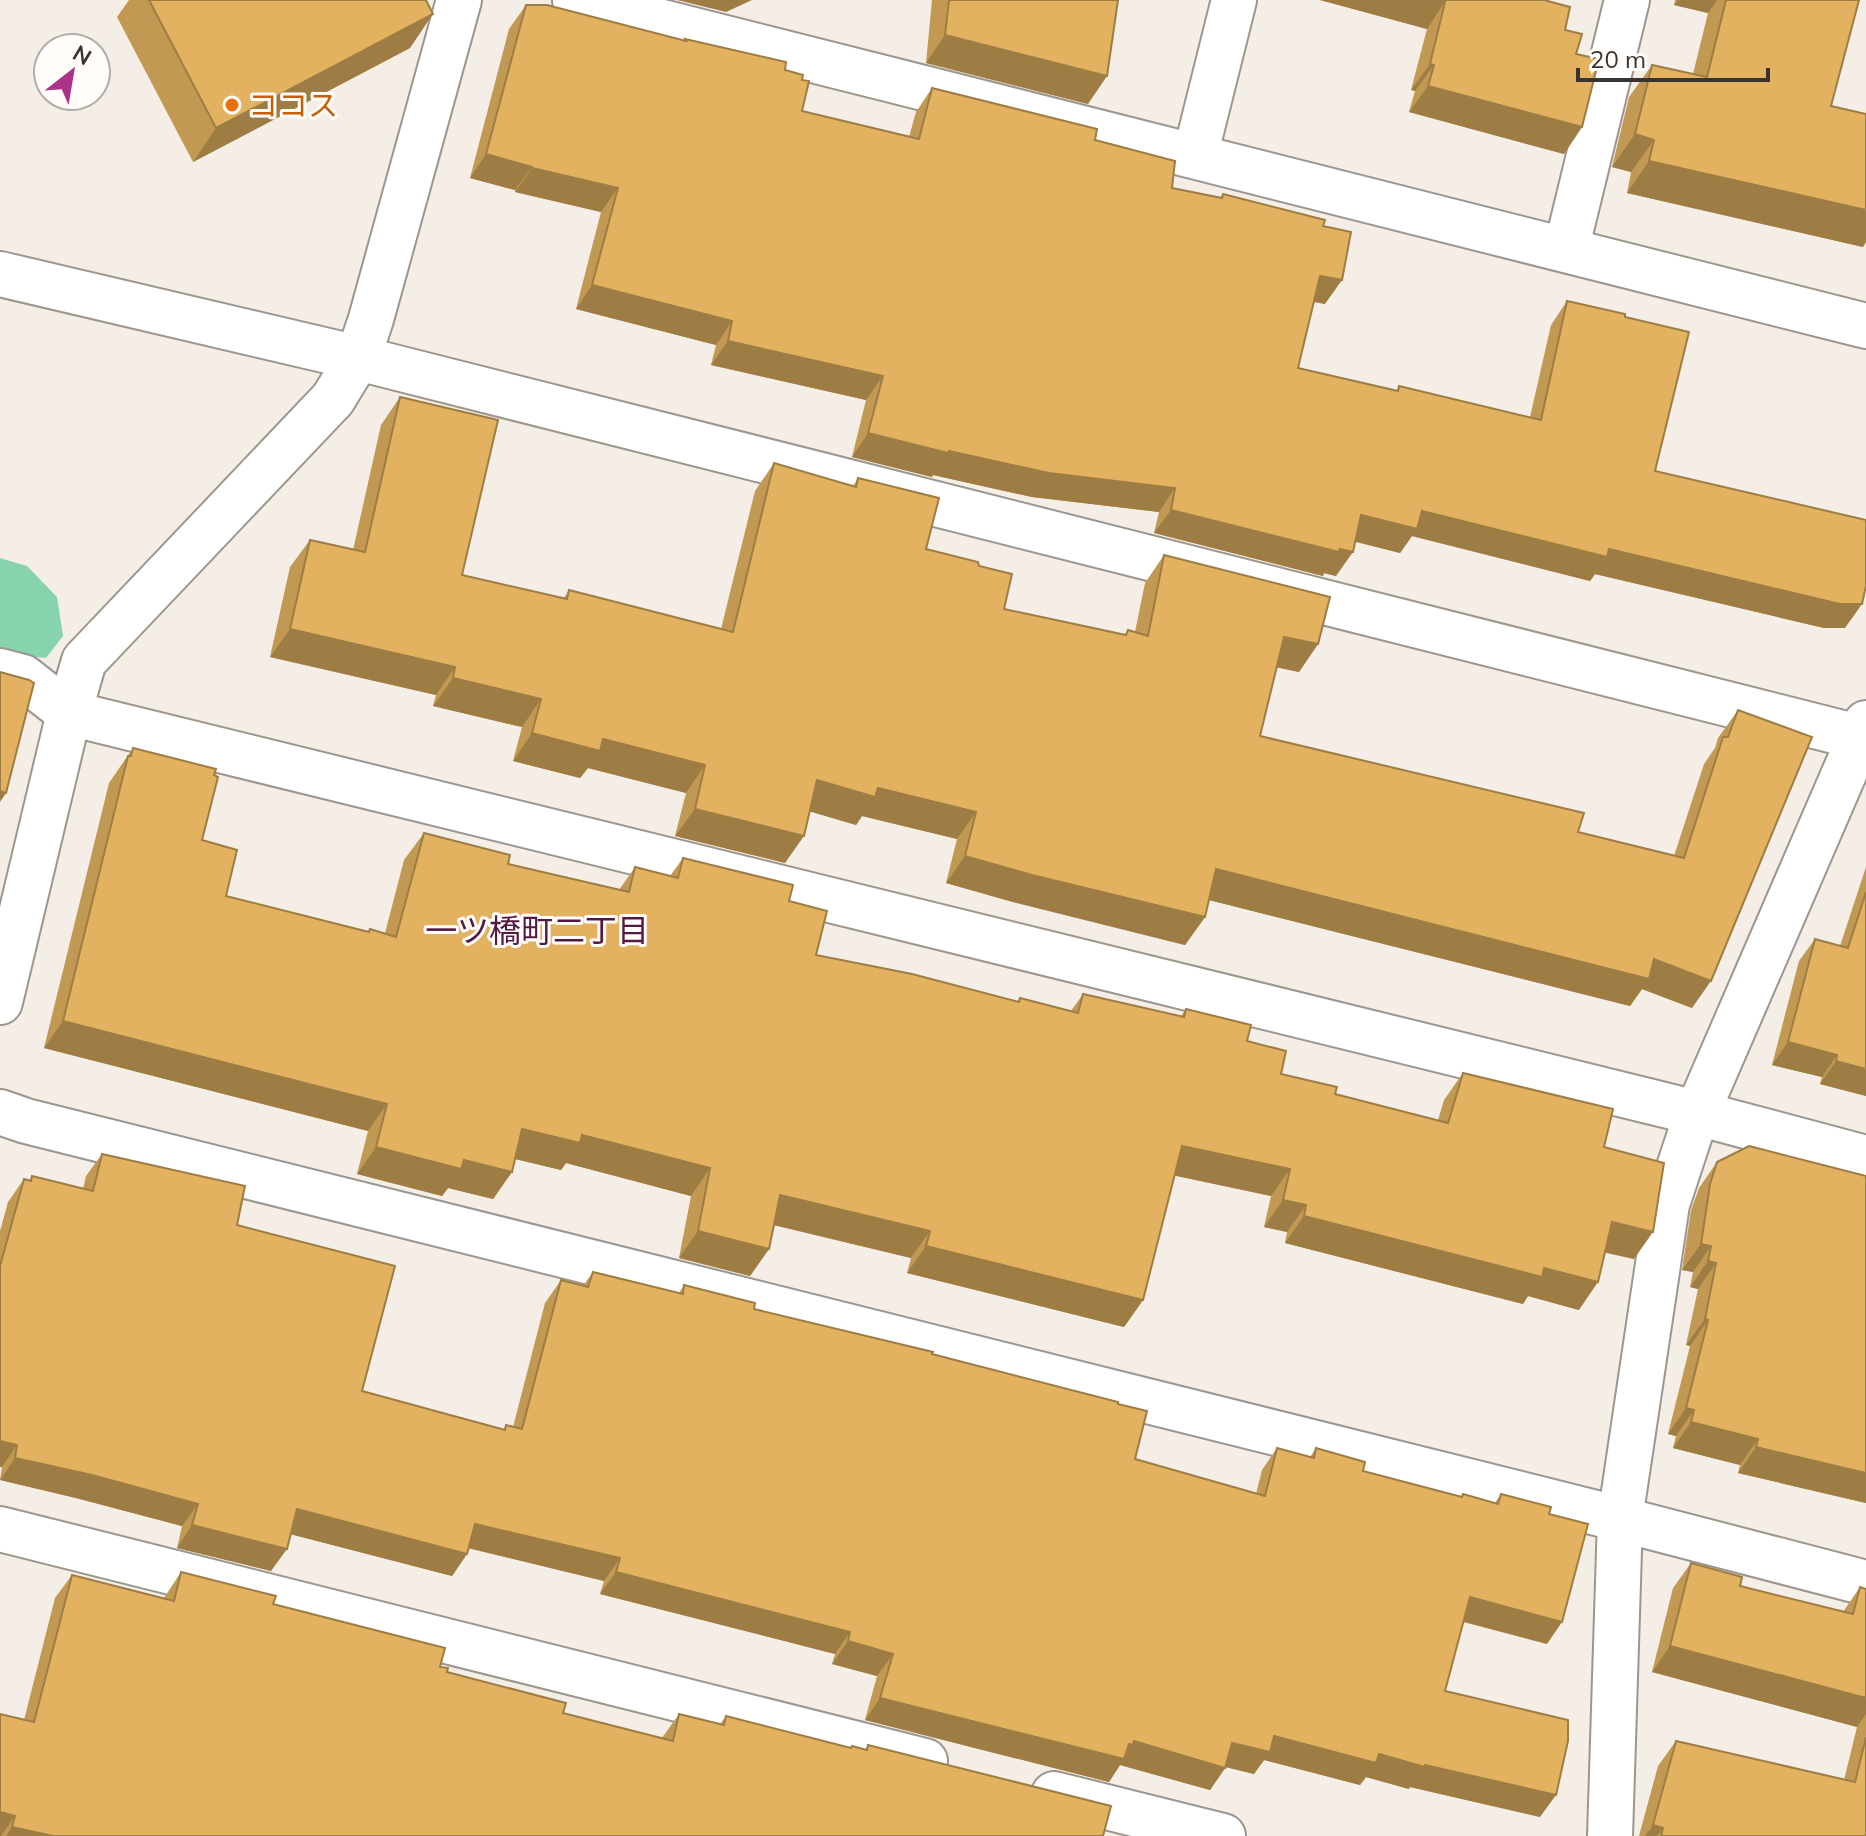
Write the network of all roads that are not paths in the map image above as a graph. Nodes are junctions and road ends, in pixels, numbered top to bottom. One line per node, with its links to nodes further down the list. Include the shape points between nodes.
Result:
1 (459, 0): 9 (street)
2 (575, 0): 5 (street)
3 (1234, 0): 5 (street)
4 (1627, 0): 6 (street)
5 (1195, 156): 6 (street)
6 (1566, 250): 8 (street)
7 (0, 274): 9 (street)
8 (1866, 326)
9 (358, 358): 11 (street, via 333,399 84,661); 12 (street)
10 (0, 671): 11 (street, via 23,677)
11 (69, 713): 13 (street); 15 (street)
12 (1864, 733): 15 (street)
13 (0, 1002)
14 (0, 1112): 17 (street)
15 (1697, 1113): 16 (street); 17 (street, via 1667,1204)
16 (1866, 1158)
17 (1620, 1519): 19 (street); 23 (street)
18 (0, 1529): 20 (street)
19 (1866, 1583)
20 (960, 1770)
21 (1022, 1785): 22 (street)
22 (1223, 1836)
23 (1610, 1836)

